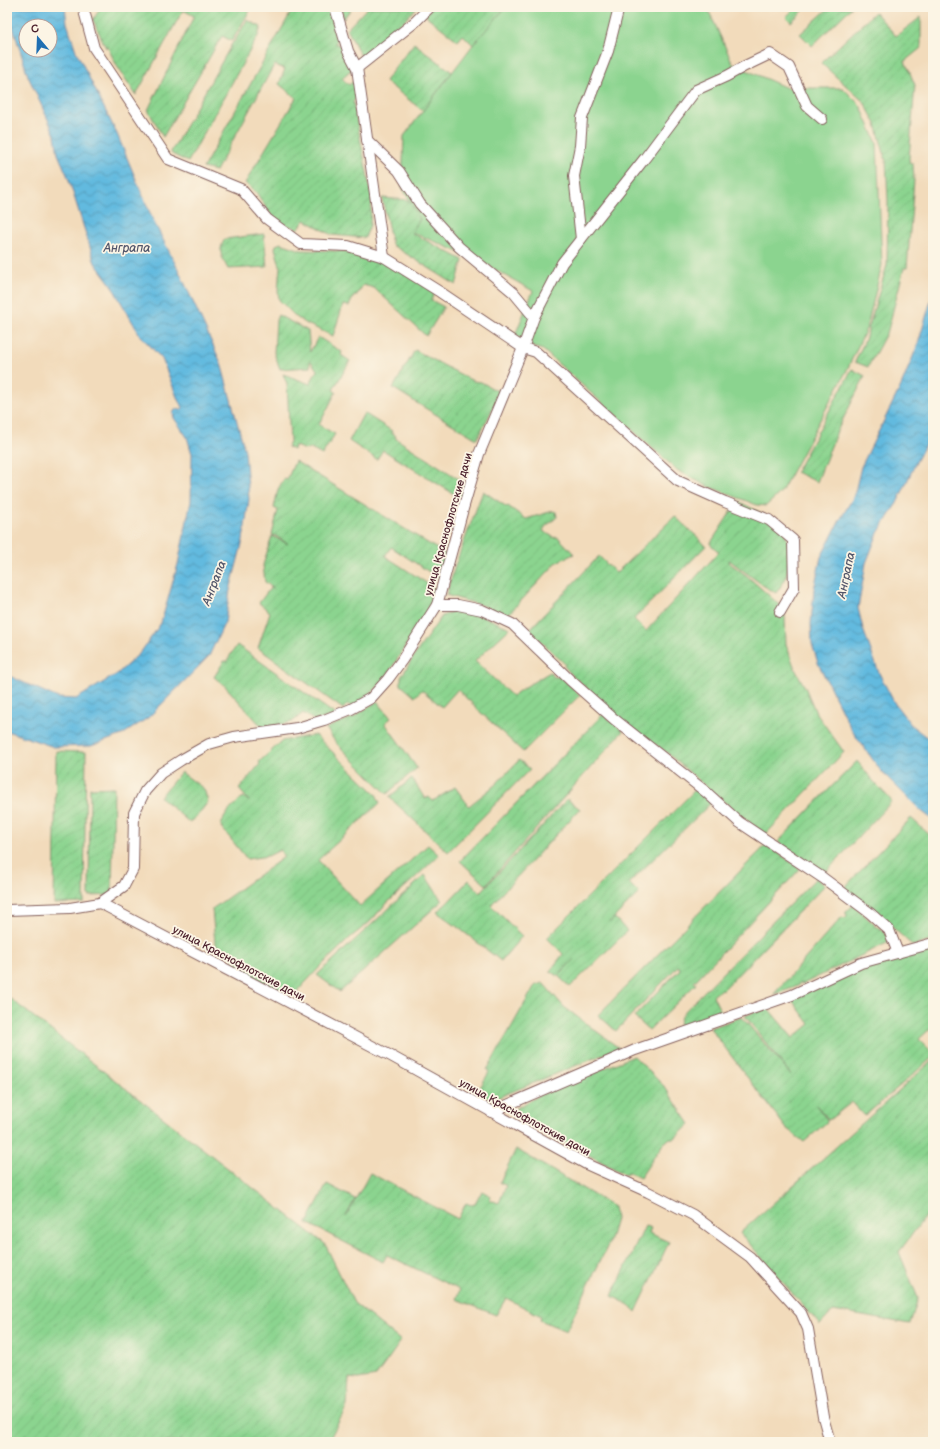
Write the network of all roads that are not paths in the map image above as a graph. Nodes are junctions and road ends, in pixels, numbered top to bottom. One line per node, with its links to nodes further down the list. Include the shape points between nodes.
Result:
1 (83, 7): 9 (street, via 94,48 168,159 241,189 267,219 301,244 348,246)
2 (335, 7): 5 (street, via 348,51)
3 (430, 7): 5 (street)
4 (619, 7): 8 (street, via 608,51 582,118 574,176)
5 (357, 68): 7 (street)
6 (822, 119): 8 (street, улица Краснофлотские дачи, via 807,106 789,67 770,54 744,66 696,90)
7 (367, 140): 9 (street); 10 (street, via 399,171 420,204 459,247 514,293)
8 (581, 239): 10 (street, улица Краснофлотские дачи, via 562,263)
9 (384, 257): 11 (street)
10 (534, 317): 11 (street, улица Краснофлотские дачи)
11 (523, 348): 12 (street, улица Краснофлотские дачи, via 479,454); 13 (street, via 536,352 678,481 769,520 793,540 794,588)
12 (437, 605): 14 (street, улица Краснофлотские дачи, via 402,660 371,698 351,709 306,726 234,737 209,744 161,773 145,791 134,813 133,869 124,886); 17 (street, via 458,605 482,610 512,624 614,719 706,792 739,822 870,913 889,930)
13 (780, 612)
14 (100, 903): 15 (street, улица Краснофлотские дачи, via 70,908); 18 (street, улица Краснофлотские дачи, via 391,1056)
15 (7, 910)
16 (933, 942): 17 (street)
17 (898, 953): 18 (street, via 861,963 792,995 635,1050)
18 (491, 1112): 19 (street, улица Краснофлотские дачи, via 586,1164 693,1215 750,1257 802,1313 808,1329 822,1416)
19 (830, 1442)

